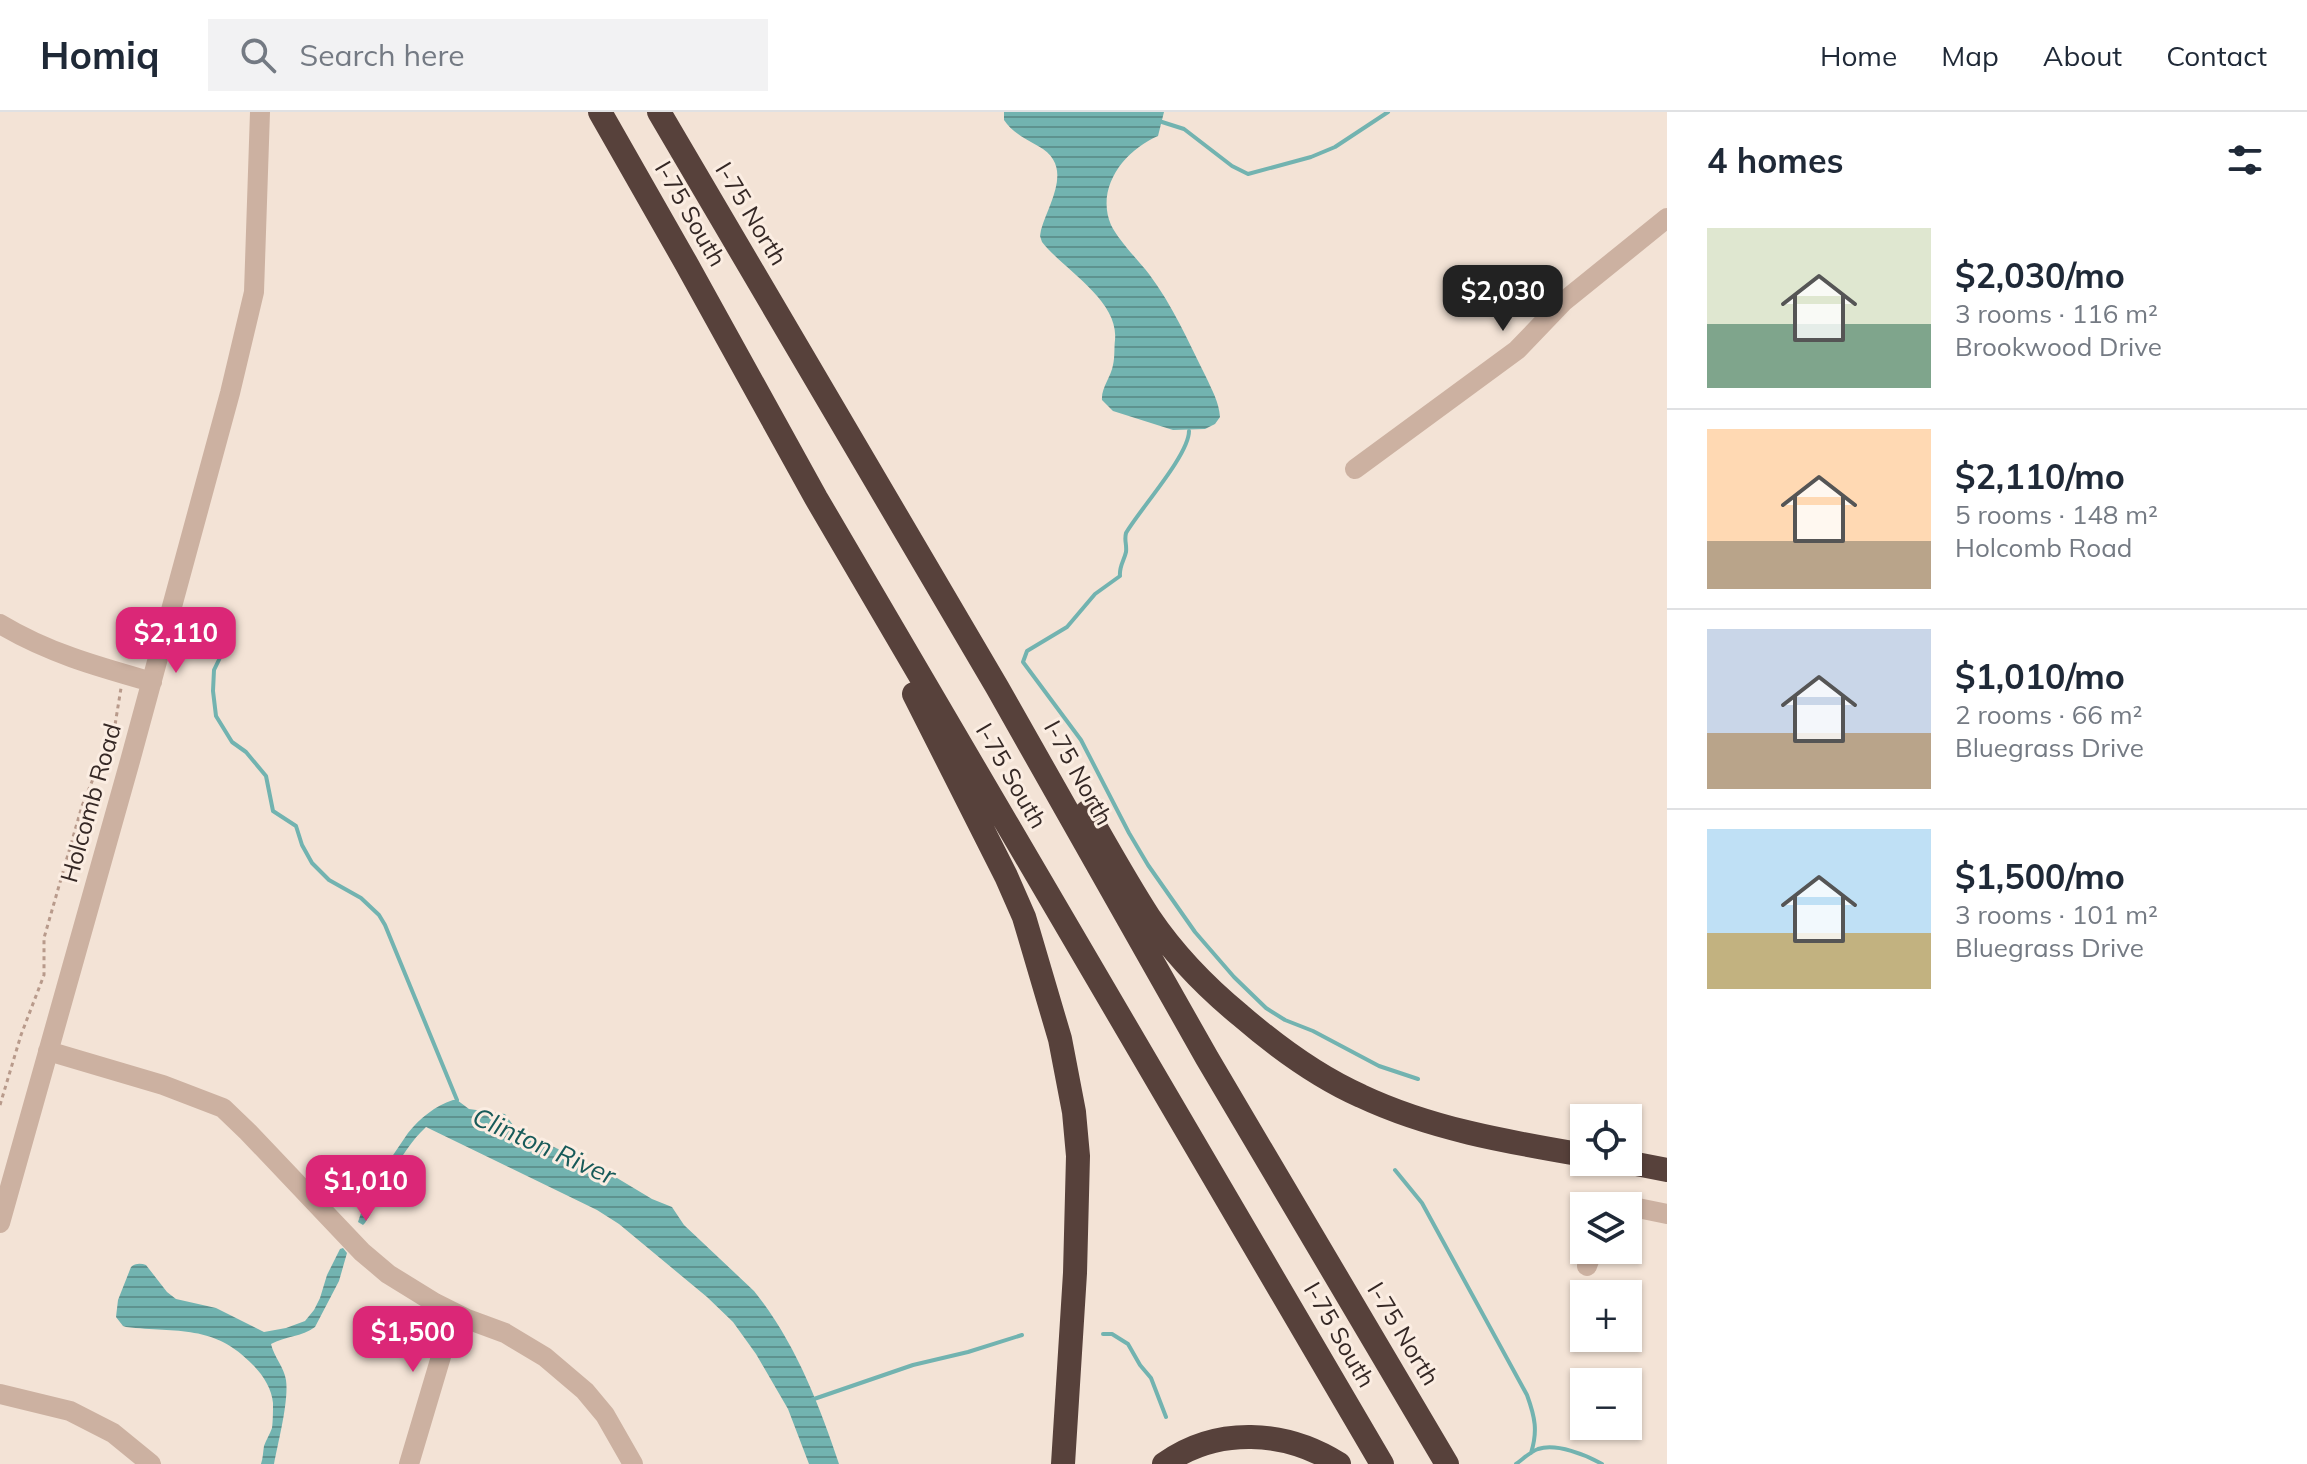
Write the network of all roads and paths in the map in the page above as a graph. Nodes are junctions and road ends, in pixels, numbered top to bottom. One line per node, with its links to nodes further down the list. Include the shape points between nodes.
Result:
1 (260, 112): 9 (street, Holcomb Road, via 254,292)
2 (600, 112): 6 (highway, I-75 South)
3 (659, 112): 10 (highway, I-75 North)
4 (1667, 218): 5 (street, via 1563,302 1517,350)
5 (1355, 469)
6 (816, 498): 24 (highway, via 1006,876 1024,917 1060,1039 1078,1156); 27 (highway, I-75 South)
7 (0, 624): 8 (street, via 36,645)
8 (123, 674): 9 (street); 12 (path, via 115,725 82,806 44,938 44,975)
9 (152, 682): 11 (street, Holcomb Road)
10 (997, 687): 13 (highway, via 1048,747 1150,918 1202,982 1284,1052 1321,1076 1399,1111 1477,1135); 28 (highway, I-75 North, via 1207,1058)
11 (48, 1051): 18 (street, Holcomb Road); 19 (street, via 223,1108 362,1252 412,1291)
12 (0, 1105)
13 (1570, 1152)
14 (1642, 1165): 15 (highway)
15 (1667, 1170)
16 (1642, 1209): 17 (street)
17 (1667, 1214)
18 (0, 1223)
19 (454, 1313): 21 (street); 23 (street, via 505,1333 545,1357 605,1415)
20 (0, 1394): 22 (street, via 70,1411 113,1433)
21 (412, 1456)
22 (151, 1464)
23 (633, 1464)
24 (1063, 1464)
25 (1164, 1464): 26 (highway, via 1201,1445 1247,1436 1294,1442)
26 (1339, 1464)
27 (1382, 1464)
28 (1447, 1464)

